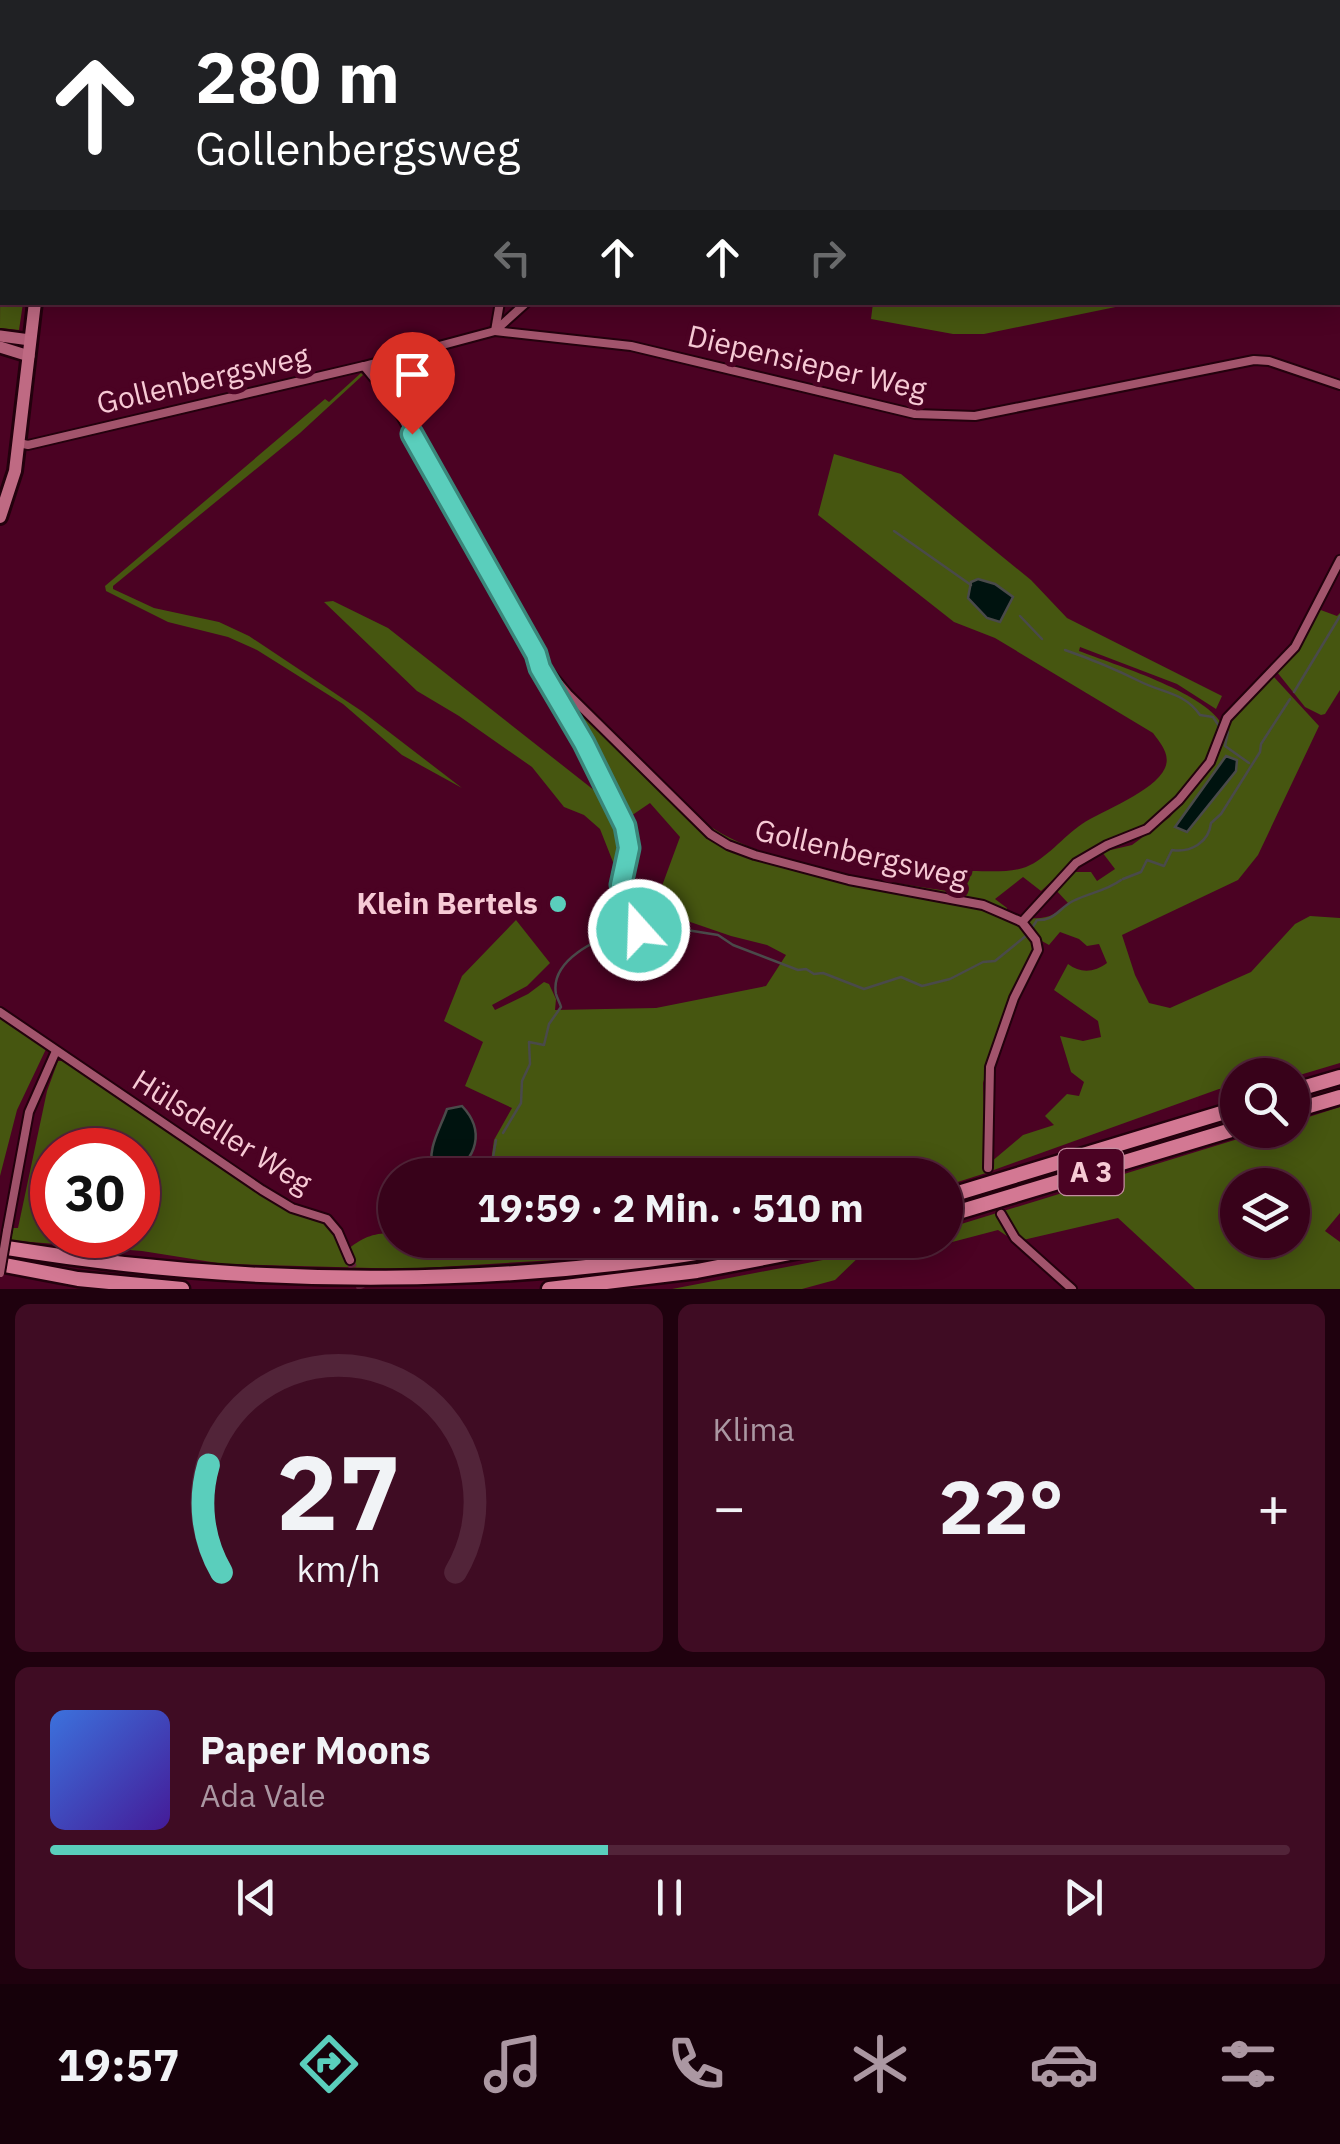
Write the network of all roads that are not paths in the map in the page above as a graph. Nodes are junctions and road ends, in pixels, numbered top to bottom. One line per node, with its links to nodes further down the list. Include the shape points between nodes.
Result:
1 (35, 305): 6 (main road)
2 (499, 305): 4 (street)
3 (525, 305): 4 (street)
4 (495, 331): 9 (street); 10 (street, Diepensieper Weg, via 644,349 946,417 1254,360)
5 (0, 336): 6 (street)
6 (30, 340): 8 (main road)
7 (0, 348): 8 (street)
8 (28, 356): 11 (main road)
9 (364, 366): 11 (street, Gollenbergsweg); 14 (street, Gollenbergsweg, via 392,400)
10 (1340, 386)
11 (19, 444): 12 (main road)
12 (0, 518)
13 (1340, 560): 15 (street, via 1295,646 1227,718 1210,762 1179,800 1147,829 1076,864)
14 (536, 654): 15 (street, Gollenbergsweg, via 568,694 728,846 849,880 983,905); 16 (street, via 625,826 629,848 621,885 637,925 650,947)
15 (1024, 924): 25 (street, via 1036,940 1036,956 990,1067)
16 (674, 957)
17 (0, 1012): 18 (street, Hülsdeller Weg)
18 (56, 1051): 32 (street, Hülsdeller Weg, via 262,1190 327,1219); 34 (street, bridge, via 29,1112)
19 (1340, 1076): 20 (highway)
20 (1310, 1085)
21 (1340, 1097): 22 (highway)
22 (1310, 1106)
23 (1220, 1113): 26 (highway, A 3)
24 (1220, 1133): 27 (highway, A 3)
25 (988, 1168)
26 (963, 1192)
27 (963, 1211)
28 (1001, 1214): 37 (street, via 1015,1238)
29 (0, 1248): 30 (highway, via 257,1277 413,1278)
30 (661, 1258)
31 (767, 1258): 36 (highway)
32 (350, 1260)
33 (0, 1264): 35 (highway)
34 (0, 1273)
35 (182, 1289)
36 (549, 1289)
37 (1072, 1289)

